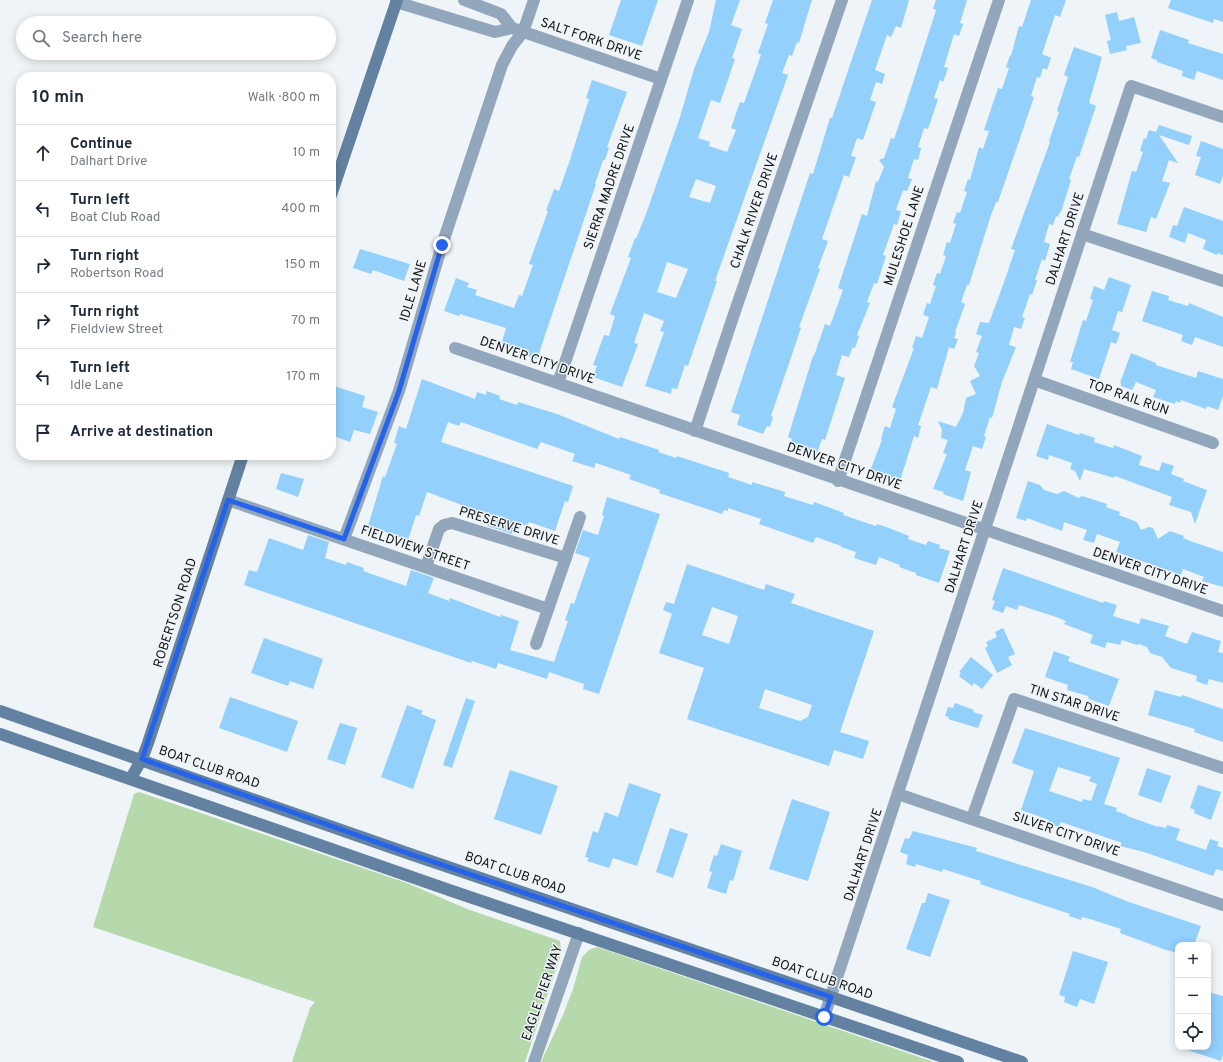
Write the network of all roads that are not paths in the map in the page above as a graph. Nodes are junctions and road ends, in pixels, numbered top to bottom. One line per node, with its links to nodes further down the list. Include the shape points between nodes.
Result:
1 (464, 0): 7 (street, SALT FORK DRIVE, via 501,14)
2 (534, 0): 7 (street, IDLE LANE)
3 (688, 0): 8 (street, SIERRA MADRE DRIVE)
4 (842, 0): 16 (street, CHALK RIVER DRIVE)
5 (999, 0): 19 (street, MULESHOE LANE)
6 (397, 1): 7 (street, SALT FORK DRIVE, via 495,32); 10 (main road)
7 (518, 30): 8 (street, SALT FORK DRIVE); 23 (street, IDLE LANE, via 502,65 442,245 399,391)
8 (661, 79): 15 (street, SIERRA MADRE DRIVE)
9 (1223, 117): 11 (street, DALHART DRIVE, via 1131,86)
10 (336, 180)
11 (1082, 234): 12 (street); 14 (street, DALHART DRIVE)
12 (1223, 281)
13 (456, 348): 15 (street, DENVER CITY DRIVE)
14 (1034, 380): 17 (street, TOP RAIL RUN); 22 (street, DALHART DRIVE)
15 (558, 383): 16 (street, DENVER CITY DRIVE)
16 (695, 431): 19 (street, DENVER CITY DRIVE)
17 (1213, 443)
18 (241, 460): 20 (main road, ROBERTSON ROAD)
19 (838, 481): 22 (street, DENVER CITY DRIVE)
20 (228, 500): 23 (street, FIELDVIEW STREET); 31 (main road, ROBERTSON ROAD)
21 (580, 517): 24 (street)
22 (985, 530): 27 (street, DENVER CITY DRIVE); 34 (street, DALHART DRIVE)
23 (344, 539): 25 (street, FIELDVIEW STREET)
24 (566, 558): 25 (street, PRESERVE DRIVE, via 452,523 439,529); 26 (street)
25 (426, 567): 26 (street, FIELDVIEW STREET)
26 (548, 609): 28 (street)
27 (1223, 611)
28 (536, 644)
29 (0, 711): 31 (main road, BOAT CLUB ROAD)
30 (0, 734): 33 (main road)
31 (142, 759): 33 (main road, ROBERTSON ROAD); 38 (main road, BOAT CLUB ROAD, via 410,854)
32 (1223, 768): 35 (street, TIN STAR DRIVE, via 1014,699)
33 (131, 778): 37 (main road)
34 (898, 794): 35 (street, SILVER CITY DRIVE); 38 (street, DALHART DRIVE)
35 (972, 818): 36 (street, SILVER CITY DRIVE)
36 (1223, 905)
37 (579, 933): 39 (main road); 40 (street, EAGLE PIER WAY)
38 (831, 997): 39 (street, DALHART DRIVE); 42 (main road, BOAT CLUB ROAD)
39 (824, 1017): 41 (main road)
40 (534, 1062)
41 (958, 1062)
42 (1022, 1062)

